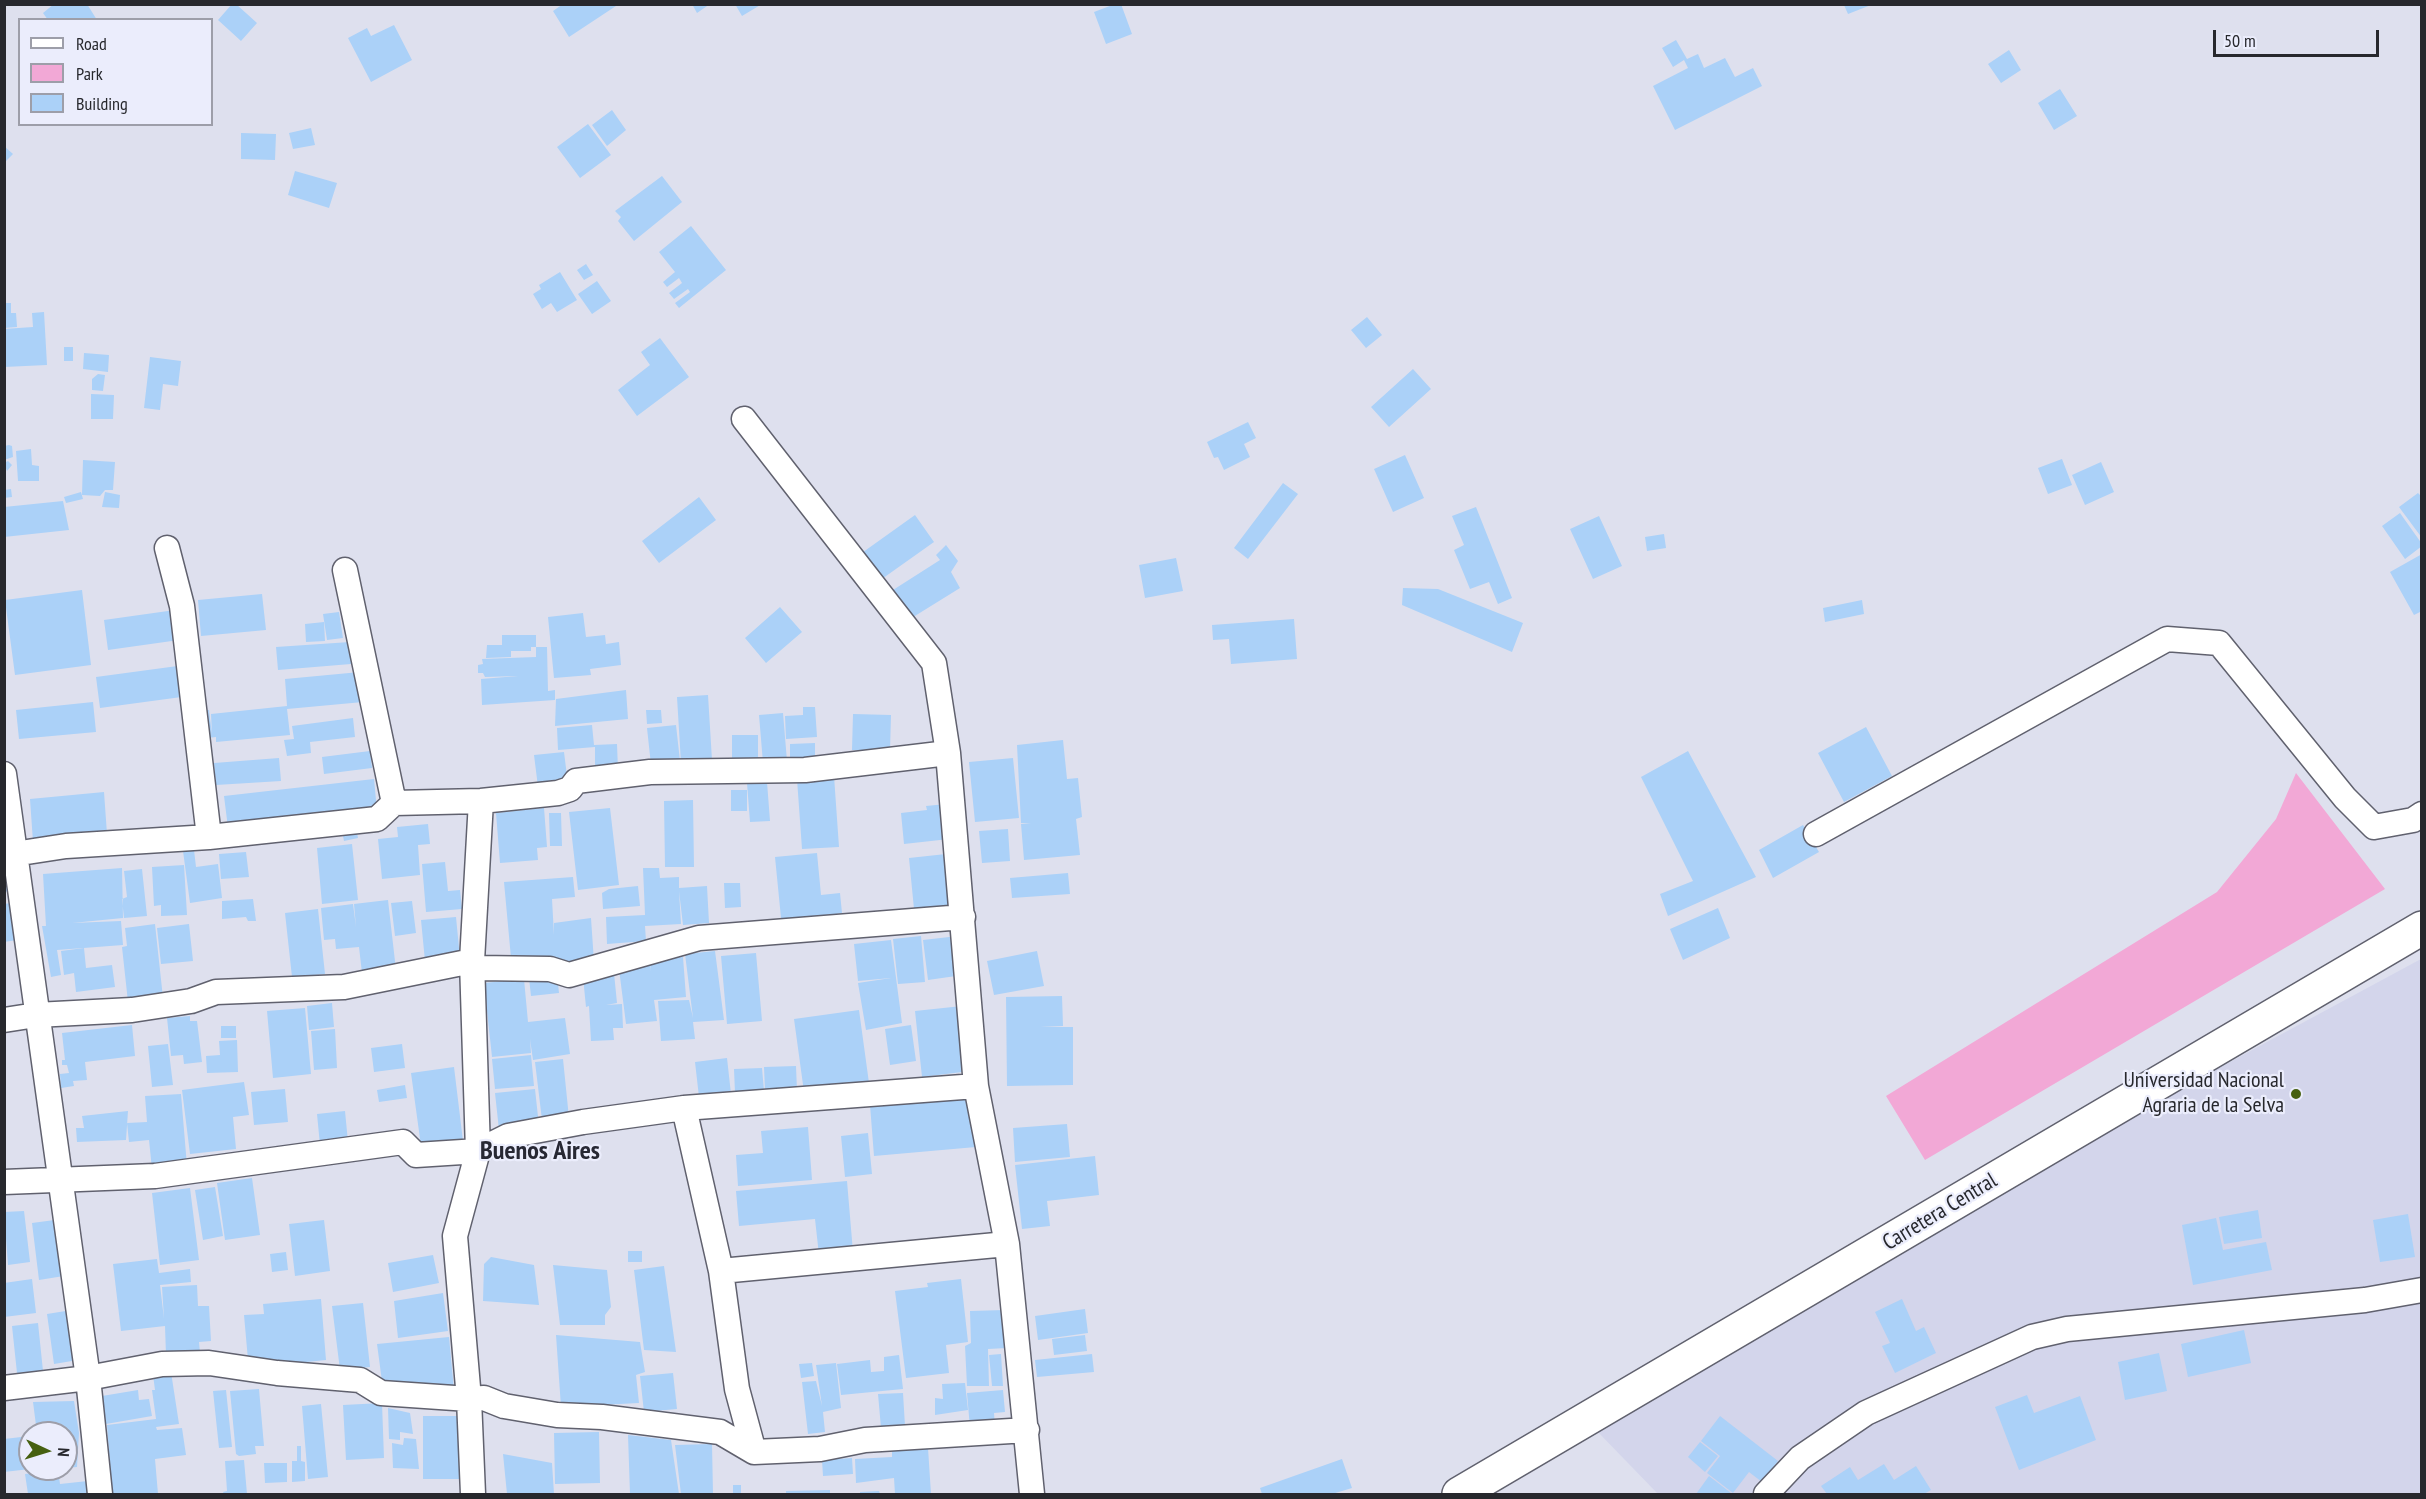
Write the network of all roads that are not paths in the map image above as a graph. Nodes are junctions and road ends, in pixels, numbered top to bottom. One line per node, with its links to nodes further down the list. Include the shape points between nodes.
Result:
1 (744, 418): 4 (street, via 934,663)
2 (166, 548): 10 (street, via 187,639)
3 (345, 570): 7 (street)
4 (948, 753): 6 (street, via 805,770 650,772 576,781 570,789 558,793); 12 (street)
5 (4, 774): 11 (street)
6 (481, 801): 7 (street); 14 (street)
7 (394, 803): 10 (street, via 377,819)
8 (2421, 814): 9 (street, via 2413,820 2374,827 2345,798 2219,643 2167,639)
9 (1816, 834)
10 (209, 837): 11 (street, via 66,846)
11 (14, 854): 15 (street)
12 (963, 917): 14 (street, via 699,938 569,975 550,969 478,968); 17 (street)
13 (2421, 928): 33 (highway, Carretera Central)
14 (472, 961): 15 (street, via 344,987 216,992 191,1001 132,1010); 19 (street)
15 (36, 1015): 16 (street); 20 (street)
16 (4, 1020)
17 (976, 1086): 18 (street); 22 (street)
18 (684, 1108): 19 (street, via 508,1136); 23 (street)
19 (478, 1151): 20 (street, via 416,1155 403,1142 155,1176); 27 (street, via 455,1236)
20 (60, 1179): 21 (street); 25 (street)
21 (4, 1182)
22 (1007, 1244): 23 (street); 28 (street)
23 (722, 1271): 29 (street, via 737,1389)
24 (2421, 1290): 34 (street, via 2365,1300 2067,1329 2032,1337 1866,1413 1800,1458)
25 (88, 1378): 26 (street); 27 (street, via 162,1364 209,1363 360,1380 381,1393); 30 (street)
26 (4, 1388)
27 (469, 1400): 29 (street, via 484,1398 504,1406 558,1415 720,1432); 31 (street)
28 (1027, 1430): 29 (street, via 865,1440 820,1449); 32 (street)
29 (754, 1452)
30 (100, 1494)
31 (473, 1494)
32 (1032, 1494)
33 (1459, 1494)
34 (1766, 1494)

